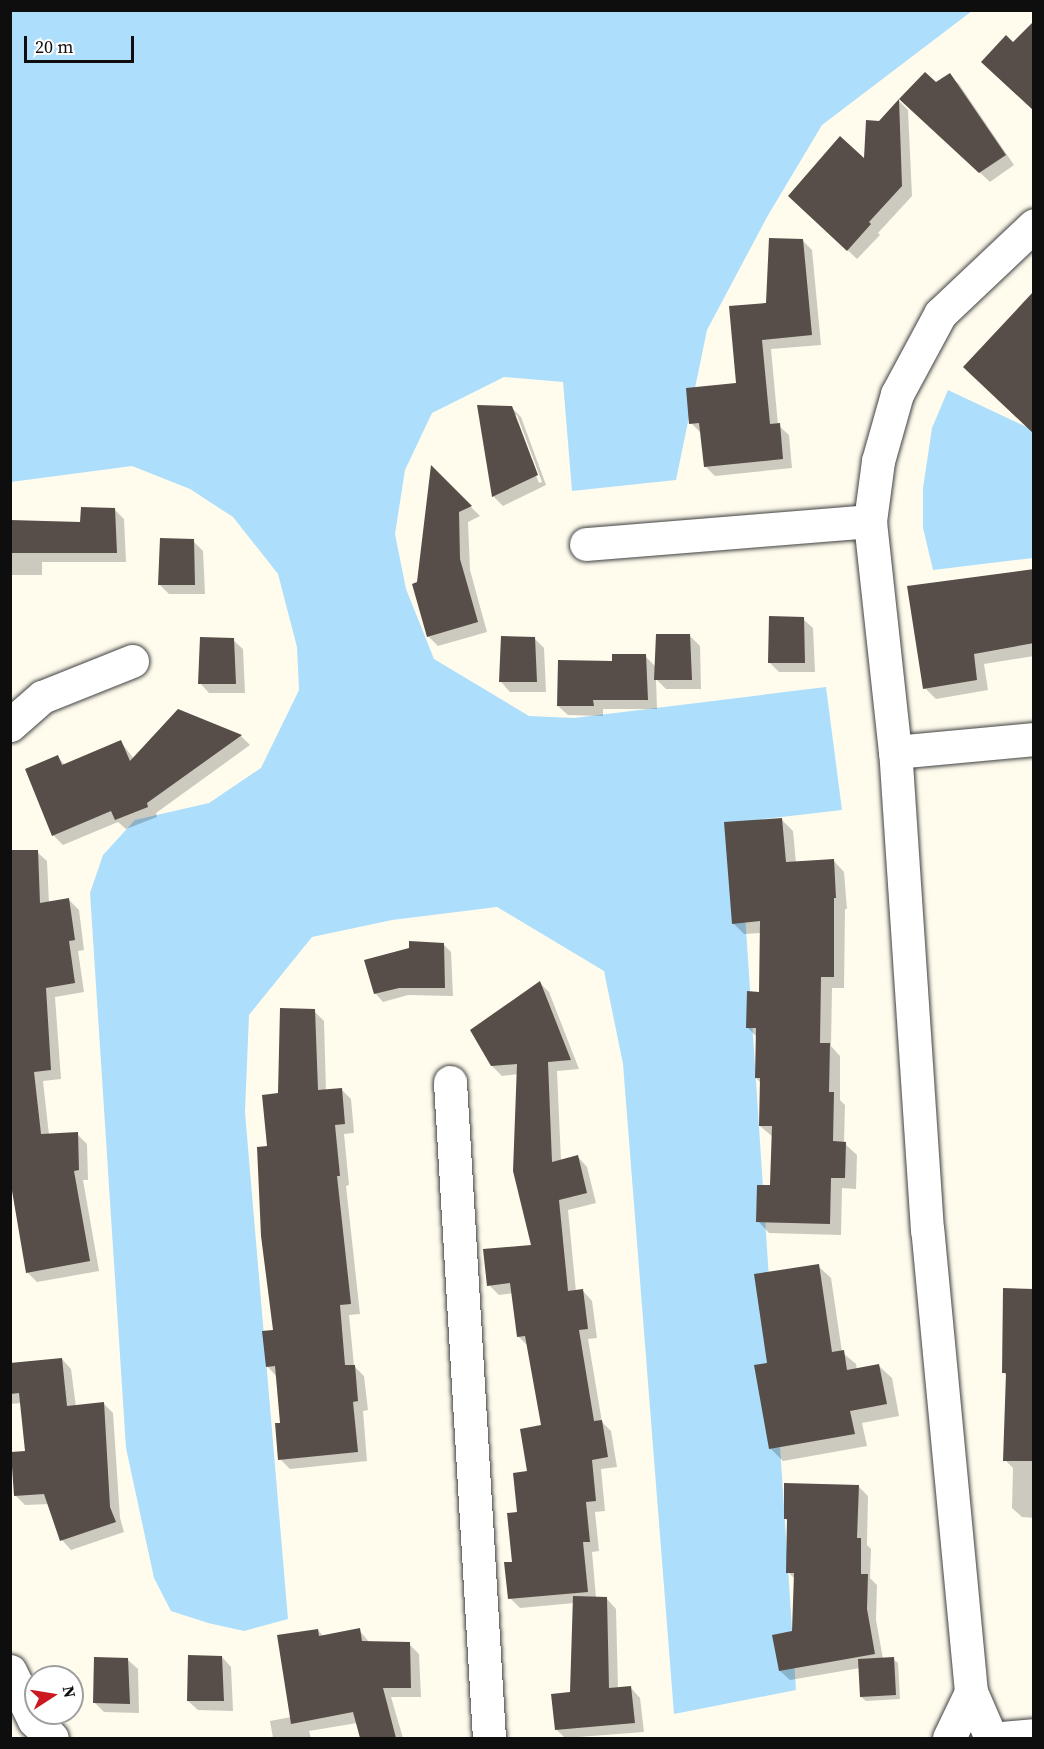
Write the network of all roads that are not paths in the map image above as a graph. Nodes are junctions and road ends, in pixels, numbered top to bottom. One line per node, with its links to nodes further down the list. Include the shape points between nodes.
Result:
1 (1034, 225): 2 (street, via 940,314 897,394 878,461)
2 (870, 520): 3 (street); 7 (street)
3 (585, 544)
4 (132, 661): 5 (street, via 42,697)
5 (10, 725)
6 (1034, 739): 7 (street)
7 (895, 752): 10 (street, via 927,1230)
8 (450, 1082): 13 (street)
9 (10, 1671): 12 (street, via 34,1720)
10 (971, 1692): 14 (street); 15 (street)
11 (1034, 1735): 16 (street)
12 (52, 1738)
13 (489, 1738)
14 (949, 1738)
15 (992, 1738)
16 (1001, 1738)

